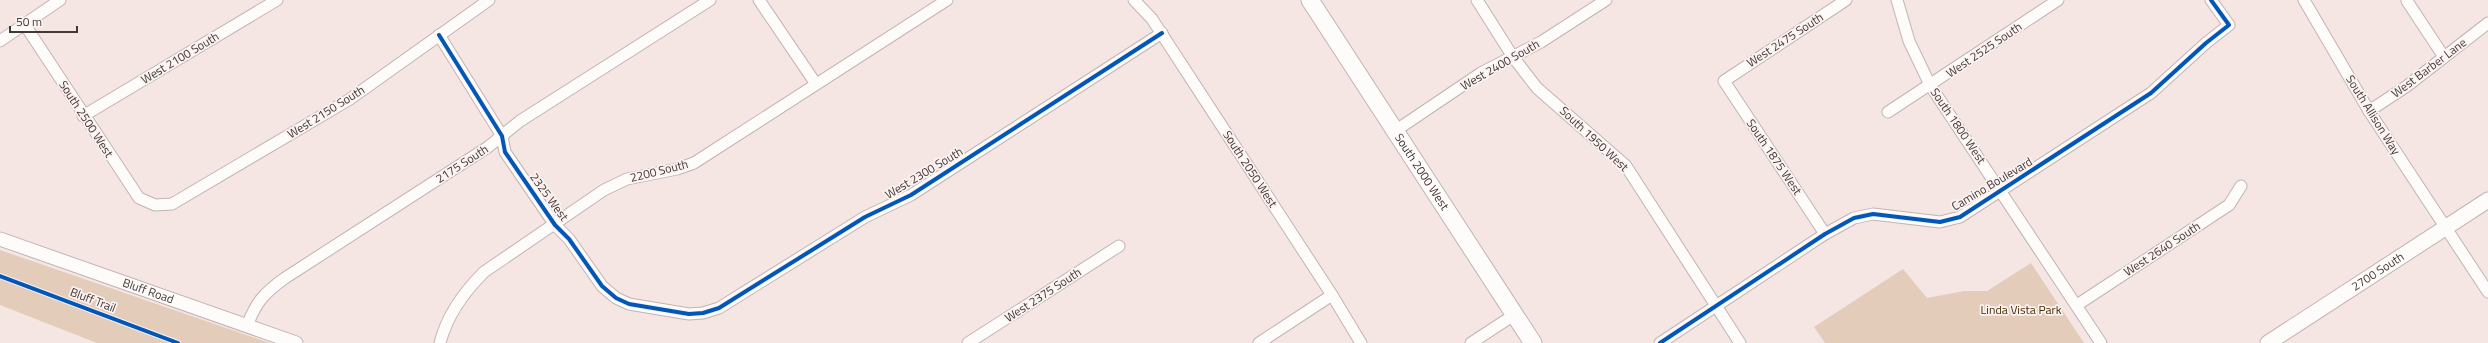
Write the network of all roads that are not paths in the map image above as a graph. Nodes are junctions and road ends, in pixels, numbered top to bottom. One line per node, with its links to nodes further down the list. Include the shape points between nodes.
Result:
1 (60, 0): 18 (street)
2 (277, 0): 29 (street, West 2100 South)
3 (489, 0): 20 (street, West 2150 South)
4 (710, 0): 31 (street, 2175 South, via 520,121)
5 (759, 0): 25 (street)
6 (947, 0): 25 (street, 2200 South)
7 (1134, 0): 19 (street, South 2050 West, via 1152,18)
8 (1310, 0): 30 (main road, South 2000 West)
9 (1477, 0): 22 (street, South 1950 West)
10 (1606, 0): 22 (street, West 2400 South)
11 (1846, 0): 24 (street, West 2475 South)
12 (1897, 0): 26 (street, South 1800 West, via 1909,41)
13 (2058, 0): 26 (street, West 2525 South)
14 (2211, 0): 33 (street, Camino Boulevard, via 2229,25 2151,93)
15 (2304, 0): 27 (street, South Allison Way)
16 (2407, 2): 23 (street)
17 (2488, 23): 23 (street, West Barber Lane)
18 (25, 25): 21 (street); 29 (street, South 2500 West)
19 (1162, 33): 42 (street, South 2050 West); 45 (street, West 2300 South, via 910,195 865,217 719,308)
20 (439, 35): 31 (street, 2325 West); 35 (street, West 2150 South, via 350,99 172,204)
21 (0, 41)
22 (1513, 57): 30 (street, West 2400 South, via 1481,73); 43 (street, South 1950 West, via 1537,88 1626,166)
23 (2444, 57): 27 (street, West Barber Lane, via 2407,86)
24 (1724, 81): 38 (street, South 1875 West)
25 (816, 84): 36 (street, 2200 South, via 694,163 678,169 627,179 604,190)
26 (1930, 85): 28 (street, West 2525 South); 33 (street, South 1800 West)
27 (2369, 110): 37 (street, South Allison Way)
28 (1888, 112)
29 (83, 116): 35 (street, South 2500 West, via 139,198)
30 (1395, 131): 46 (main road, South 2000 West)
31 (502, 136): 36 (street, 2325 West, via 505,152); 47 (street, 2175 South, via 266,292 254,306)
32 (2241, 186): 44 (street, West 2640 South, via 2229,206)
33 (2002, 192): 38 (street, Camino Boulevard, via 1960,217 1940,222 1873,214 1854,218); 44 (street, South 1800 West)
34 (2488, 200): 37 (main road, 2700 South)
35 (155, 205)
36 (555, 225): 45 (street, 2325 West, via 569,239 602,286 616,298 629,304); 49 (street, 2200 South, via 484,272 455,308)
37 (2445, 227): 41 (street, South Allison Way); 58 (main road, 2700 South)
38 (1825, 234): 43 (street, Camino Boulevard)
39 (0, 239): 47 (street, Bluff Road)
40 (1119, 246): 50 (street, West 2375 South)
41 (2488, 292)
42 (1332, 295): 51 (street); 52 (street, South 2050 West)
43 (1716, 305): 55 (street, Camino Boulevard); 56 (street, South 1950 West)
44 (2077, 305): 57 (street, South 1800 West)
45 (689, 314)
46 (1514, 314): 53 (street); 54 (main road, South 2000 West)
47 (247, 326): 48 (street, Bluff Road)
48 (296, 343)
49 (440, 343)
50 (968, 343)
51 (1259, 343)
52 (1361, 343)
53 (1471, 343)
54 (1533, 343)
55 (1660, 343)
56 (1740, 343)
57 (2102, 343)
58 (2268, 343)

